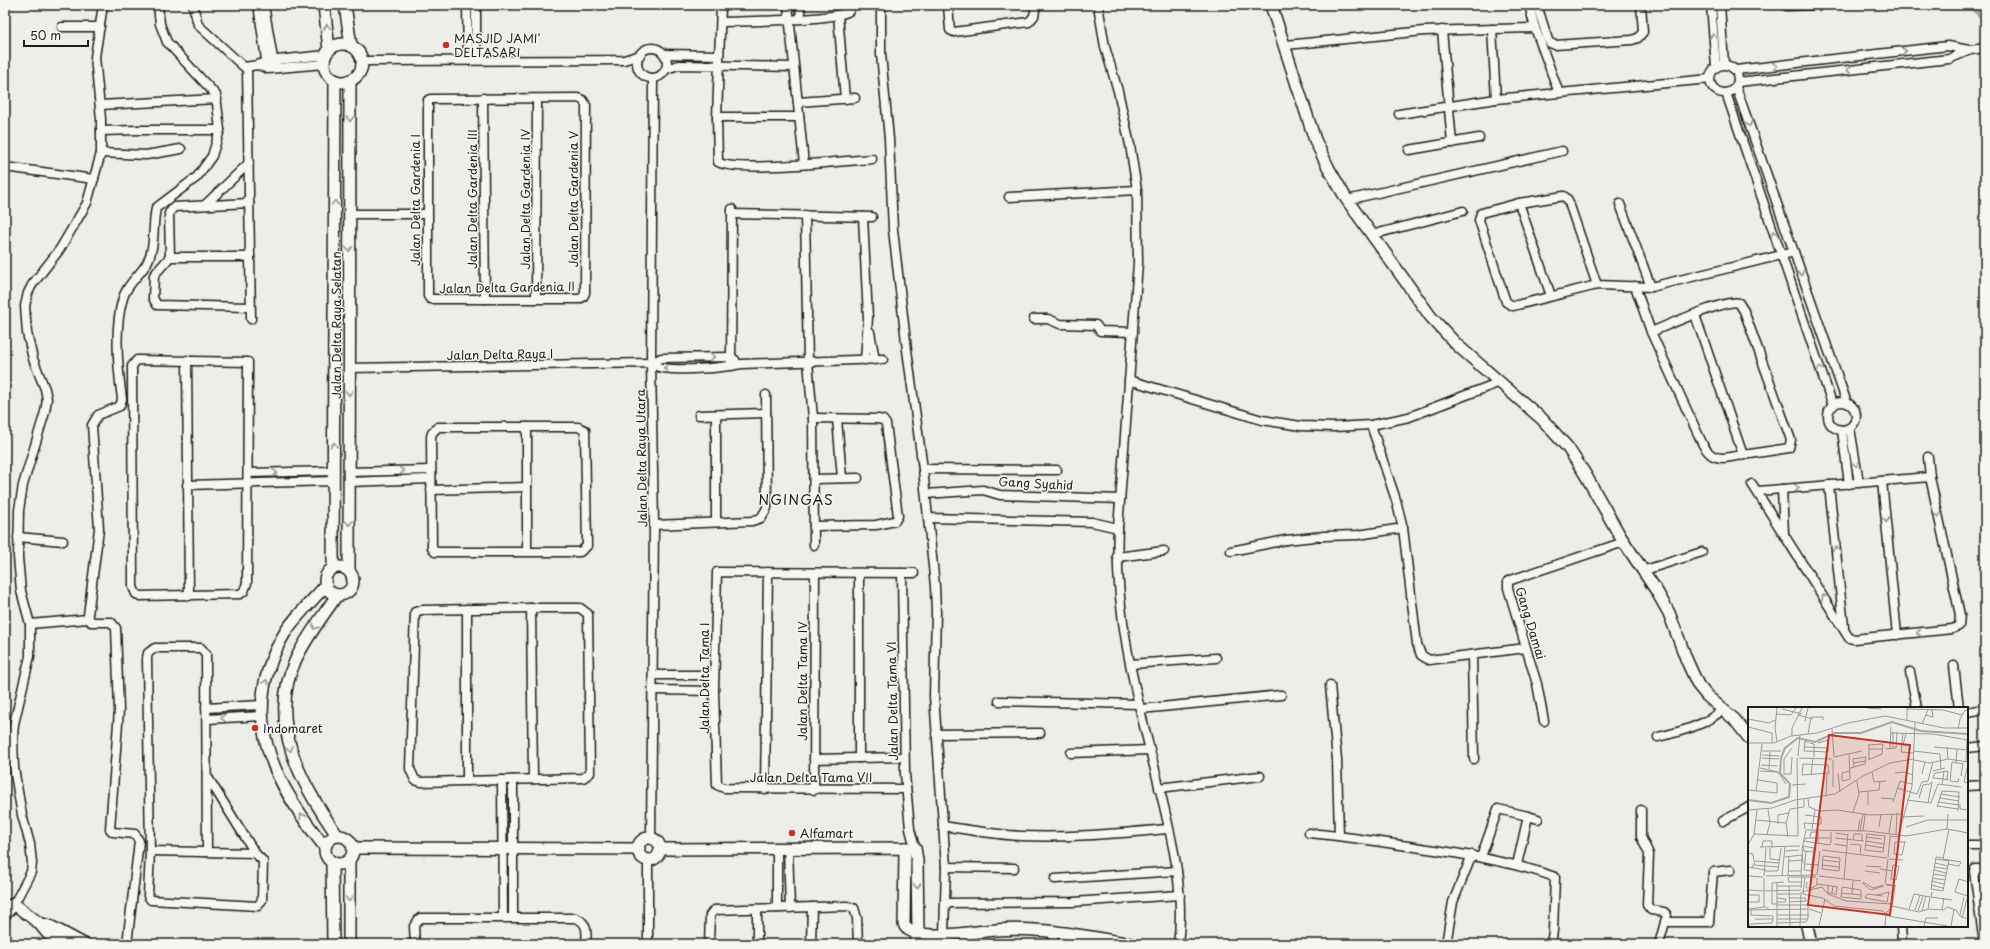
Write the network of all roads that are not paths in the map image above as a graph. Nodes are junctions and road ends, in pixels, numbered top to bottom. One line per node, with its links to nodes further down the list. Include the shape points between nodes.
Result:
1 (103, 5): 31 (street)
2 (158, 5): 66 (street, via 160,24 167,42 187,66 209,86)
3 (193, 5): 52 (street, via 198,25 240,66)
4 (258, 5): 46 (street)
5 (264, 5): 46 (street)
6 (324, 5): 42 (street, one-way to 6)
7 (346, 5): 36 (street)
8 (467, 5): 43 (street)
9 (476, 5): 43 (street)
10 (721, 5): 29 (street)
11 (788, 5): 28 (street)
12 (800, 5): 27 (street)
13 (850, 5): 26 (street, via 849,11)
14 (881, 5): 144 (street, via 881,54 889,139 894,243)
15 (948, 5): 16 (street, via 951,32 1031,21)
16 (1036, 5)
17 (1098, 5): 87 (street, via 1130,145)
18 (1271, 5): 35 (street)
19 (1529, 5): 32 (street)
20 (1537, 5): 21 (street, via 1548,40 1554,44 1638,38 1643,32)
21 (1641, 5)
22 (1711, 5): 51 (street, one-way to 22)
23 (1720, 5): 47 (street)
24 (1785, 5): 25 (street)
25 (1816, 5)
26 (838, 15): 27 (street); 64 (street)
27 (801, 18): 28 (street)
28 (790, 20): 29 (street); 50 (street)
29 (721, 22): 41 (street)
30 (62, 27): 31 (street)
31 (100, 27): 69 (street, via 95,57)
32 (1535, 28): 33 (street); 60 (street)
33 (1492, 29): 34 (street); 67 (street)
34 (1442, 30): 35 (street); 70 (street)
35 (1286, 45): 89 (street, via 1315,140)
36 (351, 46): 42 (street, via 341,44); 45 (street, via 358,51)
37 (1985, 48): 38 (street)
38 (1970, 50): 54 (street, one-way to 38, via 1948,46); 59 (street, one-way to 59, via 1949,59)
39 (664, 54): 40 (street, via 652,48); 41 (street); 53 (street, via 667,59)
40 (640, 55): 44 (street); 49 (street)
41 (719, 55): 48 (street)
42 (326, 56): 46 (street); 57 (street, via 328,74)
43 (472, 60): 44 (street); 45 (street)
44 (624, 60): 49 (street)
45 (361, 61): 58 (street, via 362,66 358,74)
46 (270, 64): 52 (street)
47 (1724, 64): 51 (street); 54 (street)
48 (719, 65): 50 (street); 53 (street, via 679,65); 72 (street)
49 (638, 66): 55 (street, via 642,74)
50 (794, 67): 68 (street)
51 (1716, 67): 56 (street)
52 (247, 68): 83 (street)
53 (666, 70): 55 (street)
54 (1736, 70): 59 (street)
55 (653, 78): 124 (street, Jalan Delta Raya Utara)
56 (1710, 79): 60 (street); 61 (street, via 1715,90)
57 (336, 80): 58 (street); 148 (street, Jalan Delta Raya Selatan, one-way to 57)
58 (350, 80): 95 (street, Jalan Delta Raya Selatan, one-way to 95)
59 (1737, 84): 61 (street); 101 (street, one-way to 101)
60 (1559, 93): 67 (street)
61 (1726, 93): 102 (street, one-way to 61)
62 (483, 98): 63 (street); 96 (street, Jalan Delta Gardenia I, via 430,99 427,103); 111 (street, Jalan Delta Gardenia III)
63 (537, 98): 108 (street, Jalan Delta Gardenia V, via 578,98 586,105); 112 (street, Jalan Delta Gardenia IV)
64 (845, 98): 65 (street); 68 (street)
65 (855, 98)
66 (217, 99): 69 (street); 74 (street)
67 (1496, 99): 70 (street)
68 (798, 102): 73 (street)
69 (100, 105): 75 (street)
70 (1448, 106): 71 (street); 77 (street)
71 (1399, 114)
72 (717, 117): 73 (street); 84 (street, via 719,163 751,166)
73 (799, 117): 84 (street)
74 (220, 130): 75 (street); 197 (street, via 212,156 197,177 156,208 150,256 123,298 118,345 122,399 120,406 98,415 92,425 99,529)
75 (101, 132): 81 (street)
76 (1479, 138): 77 (street)
77 (1452, 143): 79 (street)
78 (181, 150): 81 (street, via 146,155)
79 (1409, 150)
80 (1562, 151): 89 (street)
81 (101, 153): 86 (street)
82 (872, 159): 84 (street)
83 (249, 163): 90 (street); 93 (street)
84 (804, 164)
85 (5, 167): 86 (street)
86 (94, 178): 175 (street, via 81,215 28,293 25,317 27,334 47,399 23,485)
87 (1137, 190): 88 (street); 118 (street, via 1138,263)
88 (1009, 197)
89 (1347, 200): 100 (street)
90 (249, 203): 93 (street); 104 (street)
91 (1519, 203): 105 (street, via 1564,196 1568,200); 110 (street); 110 (street, via 1482,212 1479,218 1506,302 1514,306)
92 (1620, 204): 107 (street)
93 (205, 205): 103 (street, via 174,208 170,211)
94 (1463, 211): 100 (street)
95 (350, 214): 96 (street); 127 (street, Jalan Delta Raya Selatan, one-way to 127)
96 (427, 214): 109 (street, Jalan Delta Gardenia I)
97 (805, 215): 98 (street); 120 (street, via 732,212); 123 (street)
98 (863, 217): 99 (street); 115 (street)
99 (872, 217)
100 (1371, 235): 129 (street, via 1431,317 1457,345)
101 (1794, 252): 102 (street); 131 (street, one-way to 131)
102 (1782, 255): 107 (street); 132 (street, one-way to 102)
103 (170, 256): 104 (street); 113 (street, via 154,274 153,298 157,305)
104 (250, 257): 113 (street)
105 (1597, 285): 106 (street); 110 (street)
106 (1635, 286): 107 (street); 119 (street)
107 (1651, 287)
108 (585, 293): 112 (street, Jalan Delta Gardenia II, via 579,299)
109 (428, 296): 111 (street, Jalan Delta Gardenia II, via 432,300)
110 (1551, 296)
111 (485, 299): 112 (street, Jalan Delta Gardenia II)
112 (536, 299)
113 (250, 307): 116 (street)
114 (1695, 315): 119 (street); 142 (street); 142 (street, via 1732,302 1741,304 1791,440 1790,447 1785,450)
115 (868, 318): 122 (street); 122 (street, via 879,360)
116 (251, 319)
117 (1034, 319): 118 (street, via 1048,319 1060,324 1096,325 1100,330)
118 (1133, 332): 128 (street)
119 (1651, 332): 142 (street, via 1707,451 1718,458)
120 (731, 357): 124 (street, one-way to 120, via 661,358); 125 (street); 126 (street)
121 (187, 360): 147 (street, via 248,362); 160 (street); 194 (street, via 137,360 132,366 133,587 140,596)
122 (865, 360): 123 (street)
123 (808, 362): 125 (street); 136 (street)
124 (651, 363): 126 (street, one-way to 124, via 661,368); 127 (street, Jalan Delta Raya I); 170 (street, Jalan Delta Raya Utara)
125 (741, 364): 126 (street)
126 (731, 366)
127 (349, 368): 149 (street, Jalan Delta Raya Selatan, one-way to 149)
128 (1129, 380): 138 (street, via 1278,424 1334,427); 167 (street)
129 (1500, 382): 138 (street, via 1416,415); 177 (street, via 1542,419 1568,448)
130 (766, 396): 133 (street)
131 (1847, 403): 132 (street); 140 (street, via 1856,412 1856,421)
132 (1833, 406): 141 (street, via 1829,411 1829,420 1834,427)
133 (766, 413): 135 (street); 169 (street, via 766,511 761,518 752,521)
134 (700, 415): 135 (street)
135 (716, 415): 169 (street)
136 (813, 418): 137 (street); 154 (street)
137 (837, 419): 151 (street); 171 (street, via 878,419 885,422 897,518 892,522 876,525)
138 (1371, 425): 173 (street)
139 (527, 427): 145 (street, via 438,427 431,437); 162 (street); 181 (street, via 578,426 585,430 588,546 580,552)
140 (1850, 428): 141 (street); 156 (street, one-way to 156)
141 (1842, 430): 159 (street)
142 (1743, 455)
143 (1928, 457): 150 (street)
144 (923, 469): 146 (street); 166 (street)
145 (430, 470): 149 (street, one-way to 145); 153 (street)
146 (1057, 470)
147 (249, 473): 148 (street, one-way to 148); 157 (street)
148 (334, 476): 157 (street); 184 (street, Jalan Delta Raya Selatan)
149 (349, 477): 153 (street); 185 (street, Jalan Delta Raya Selatan, one-way to 185)
150 (1930, 477): 155 (street); 200 (street, one-way to 200, via 1960,623 1954,628)
151 (842, 478): 152 (street); 154 (street)
152 (858, 478)
153 (430, 479): 164 (street)
154 (814, 479): 171 (street)
155 (1882, 481): 156 (street); 200 (street, one-way to 200)
156 (1859, 483): 159 (street)
157 (249, 484): 160 (street); 194 (street, via 246,588 240,594)
158 (1752, 484): 165 (street)
159 (1849, 484): 161 (street)
160 (187, 485): 194 (street)
161 (1830, 485): 163 (street, one-way to 161); 199 (street, one-way to 161)
162 (527, 487): 164 (street); 181 (street)
163 (1782, 489): 165 (street); 174 (street)
164 (431, 490): 181 (street, via 432,548 435,552)
165 (1758, 491): 174 (street)
166 (926, 494): 167 (street, Gang Syahid, via 983,490 1000,495); 168 (street)
167 (1120, 499): 172 (street)
168 (928, 518): 172 (street, via 1092,522); 225 (street, via 936,613)
169 (716, 521): 170 (street)
170 (654, 525): 207 (street, Jalan Delta Raya Utara)
171 (814, 526): 178 (street)
172 (1118, 528): 183 (street)
173 (1403, 528): 180 (street, via 1358,535 1286,540); 202 (street, via 1420,653 1429,660)
174 (1784, 534): 199 (street, one-way to 174)
175 (18, 537): 176 (street); 198 (street, via 21,591)
176 (63, 541)
177 (1624, 542): 186 (street); 201 (street, Gang Damai, via 1508,581)
178 (814, 545)
179 (1164, 551): 183 (street)
180 (1231, 551)
181 (527, 552)
182 (1702, 552): 186 (street)
183 (1117, 557): 204 (street, via 1122,617)
184 (333, 568): 185 (street, via 341,566); 192 (street, via 327,573)
185 (349, 570): 193 (street, via 354,581 352,588 345,594)
186 (1642, 571): 220 (street, via 1669,613 1698,685)
187 (768, 572): 188 (street); 208 (street, Jalan Delta Tama I, via 717,572); 246 (street)
188 (815, 573): 189 (street); 234 (street, Jalan Delta Tama IV)
189 (859, 573): 190 (street); 233 (street)
190 (902, 573): 191 (street); 232 (street, Jalan Delta Tama VI)
191 (914, 573)
192 (326, 585): 193 (street, via 330,592); 218 (street, one-way to 192, via 273,657 287,630)
193 (337, 595): 257 (street, one-way to 257, via 295,660 285,698 289,748 302,781)
194 (189, 596)
195 (531, 608): 196 (street); 238 (street); 238 (street, via 580,608 588,614 590,620 590,773 583,778)
196 (467, 609): 241 (street); 241 (street, via 415,612 410,769 415,780 421,782)
197 (88, 619): 198 (street); 303 (street, via 94,623 111,622 116,628 119,710 110,829 113,832 135,834 139,841)
198 (30, 624): 286 (street, via 30,656 15,717 13,737 16,776 32,862 31,872)
199 (1845, 630): 200 (street, via 1848,637 1854,639)
200 (1897, 635)
201 (1526, 648): 202 (street); 223 (street, Gang Damai, via 1537,684)
202 (1472, 655): 235 (street)
203 (1216, 658): 204 (street)
204 (1130, 664): 214 (street)
205 (1954, 666): 216 (street)
206 (1910, 672): 215 (street)
207 (653, 675): 208 (street); 210 (street, Jalan Delta Raya Utara)
208 (714, 675): 211 (street, Jalan Delta Tama I)
209 (1330, 685): 258 (street)
210 (653, 690): 211 (street); 259 (street, Jalan Delta Raya Utara)
211 (714, 691): 242 (street, Jalan Delta Tama I)
212 (1281, 695): 214 (street)
213 (999, 701): 214 (street)
214 (1140, 707): 230 (street)
215 (1918, 707)
216 (1959, 707)
217 (206, 708): 218 (street); 222 (street); 269 (street, via 204,649 151,650 147,658)
218 (262, 710): 222 (street, one-way to 222); 262 (street, one-way to 218, via 291,801 278,776 265,742)
219 (1985, 710): 221 (street)
220 (1720, 712): 226 (street, via 1684,730); 227 (street)
221 (1968, 712)
222 (206, 719): 236 (street)
223 (1544, 721)
224 (1040, 733): 225 (street)
225 (936, 734): 254 (street)
226 (1658, 737)
227 (1748, 737)
228 (1985, 746): 229 (street)
229 (1968, 748)
230 (1150, 750): 231 (street); 245 (street)
231 (1071, 753)
232 (904, 757): 233 (street); 247 (street, Jalan Delta Tama VI)
233 (859, 758): 234 (street)
234 (814, 759): 248 (street, Jalan Delta Tama IV)
235 (1474, 759)
236 (207, 776): 270 (street); 271 (street)
237 (1260, 776): 245 (street)
238 (533, 779): 240 (street)
239 (502, 780): 240 (street); 241 (street); 264 (street)
240 (513, 780): 264 (street)
241 (467, 781)
242 (717, 785): 246 (street, Jalan Delta Tama VII, via 724,788)
243 (1985, 785): 244 (street)
244 (1968, 786)
245 (1159, 788): 255 (street)
246 (765, 789): 248 (street, Jalan Delta Tama VII)
247 (906, 789): 248 (street, Jalan Delta Tama VII); 266 (street, Jalan Delta Tama VI)
248 (814, 790)
249 (1748, 808): 253 (street)
250 (1641, 810): 294 (street, via 1641,837 1649,854 1647,904 1651,910 1665,913)
251 (1528, 816): 252 (street); 273 (street, via 1498,809); 277 (street)
252 (1538, 819)
253 (1723, 820)
254 (943, 826): 255 (street, via 998,834 1036,836); 278 (street)
255 (1168, 829): 282 (street)
256 (1309, 833): 258 (street)
257 (337, 836): 262 (street, via 329,839); 263 (street, via 346,837)
258 (1339, 836): 272 (street)
259 (651, 838): 267 (street, via 644,840); 268 (street, via 658,842)
260 (1968, 845): 261 (street)
261 (1985, 845)
262 (325, 847): 276 (street, via 326,856)
263 (353, 848): 264 (street); 274 (street)
264 (508, 848): 267 (street); 292 (street); 293 (street)
265 (782, 848): 266 (street); 268 (street); 288 (street); 289 (street)
266 (910, 848): 299 (street, via 904,924 908,930)
267 (639, 849): 275 (street, via 641,856)
268 (660, 849): 275 (street, via 658,856)
269 (150, 851): 270 (street); 271 (street, via 148,894 151,900 258,906 262,900 263,863)
270 (207, 852): 271 (street)
271 (255, 853)
272 (1472, 855): 273 (street); 317 (street, via 1453,902)
273 (1481, 857): 277 (street)
274 (349, 860): 276 (street, via 341,864); 305 (street, one-way to 305)
275 (648, 860): 308 (street)
276 (332, 862): 304 (street)
277 (1516, 865): 318 (street, via 1555,877)
278 (946, 867): 279 (street); 285 (street)
279 (1014, 868)
280 (1985, 869): 322 (street, via 1974,871)
281 (1731, 870): 294 (street, via 1713,872 1709,922)
282 (1177, 871): 283 (street); 284 (street)
283 (1055, 880)
284 (1180, 895): 285 (street, via 1073,902); 316 (street)
285 (946, 903): 300 (street)
286 (9, 904): 291 (street); 295 (street)
287 (812, 907): 289 (street); 311 (street); 312 (street, via 854,908)
288 (777, 908): 289 (street); 290 (street)
289 (790, 908)
290 (757, 909): 309 (street, via 711,912); 310 (street)
291 (5, 914)
292 (503, 917): 293 (street); 306 (street, via 420,918 414,926)
293 (513, 917): 307 (street, via 576,918 585,924 587,929)
294 (1665, 922): 319 (street)
295 (39, 924): 301 (street, via 48,934); 302 (street, via 52,927)
296 (1807, 927): 320 (street)
297 (1901, 927): 321 (street)
298 (1053, 932): 300 (street, via 999,929); 314 (street); 315 (street)
299 (918, 933): 300 (street); 313 (street)
300 (943, 939)
301 (66, 944)
302 (84, 944)
303 (127, 944)
304 (333, 944)
305 (349, 944)
306 (415, 944)
307 (586, 944)
308 (648, 944)
309 (709, 944)
310 (757, 944)
311 (811, 944)
312 (858, 944)
313 (913, 944)
314 (1053, 944)
315 (1131, 944)
316 (1178, 944)
317 (1446, 944)
318 (1551, 944)
319 (1659, 944)
320 (1811, 944)
321 (1902, 944)
322 (1984, 944)

